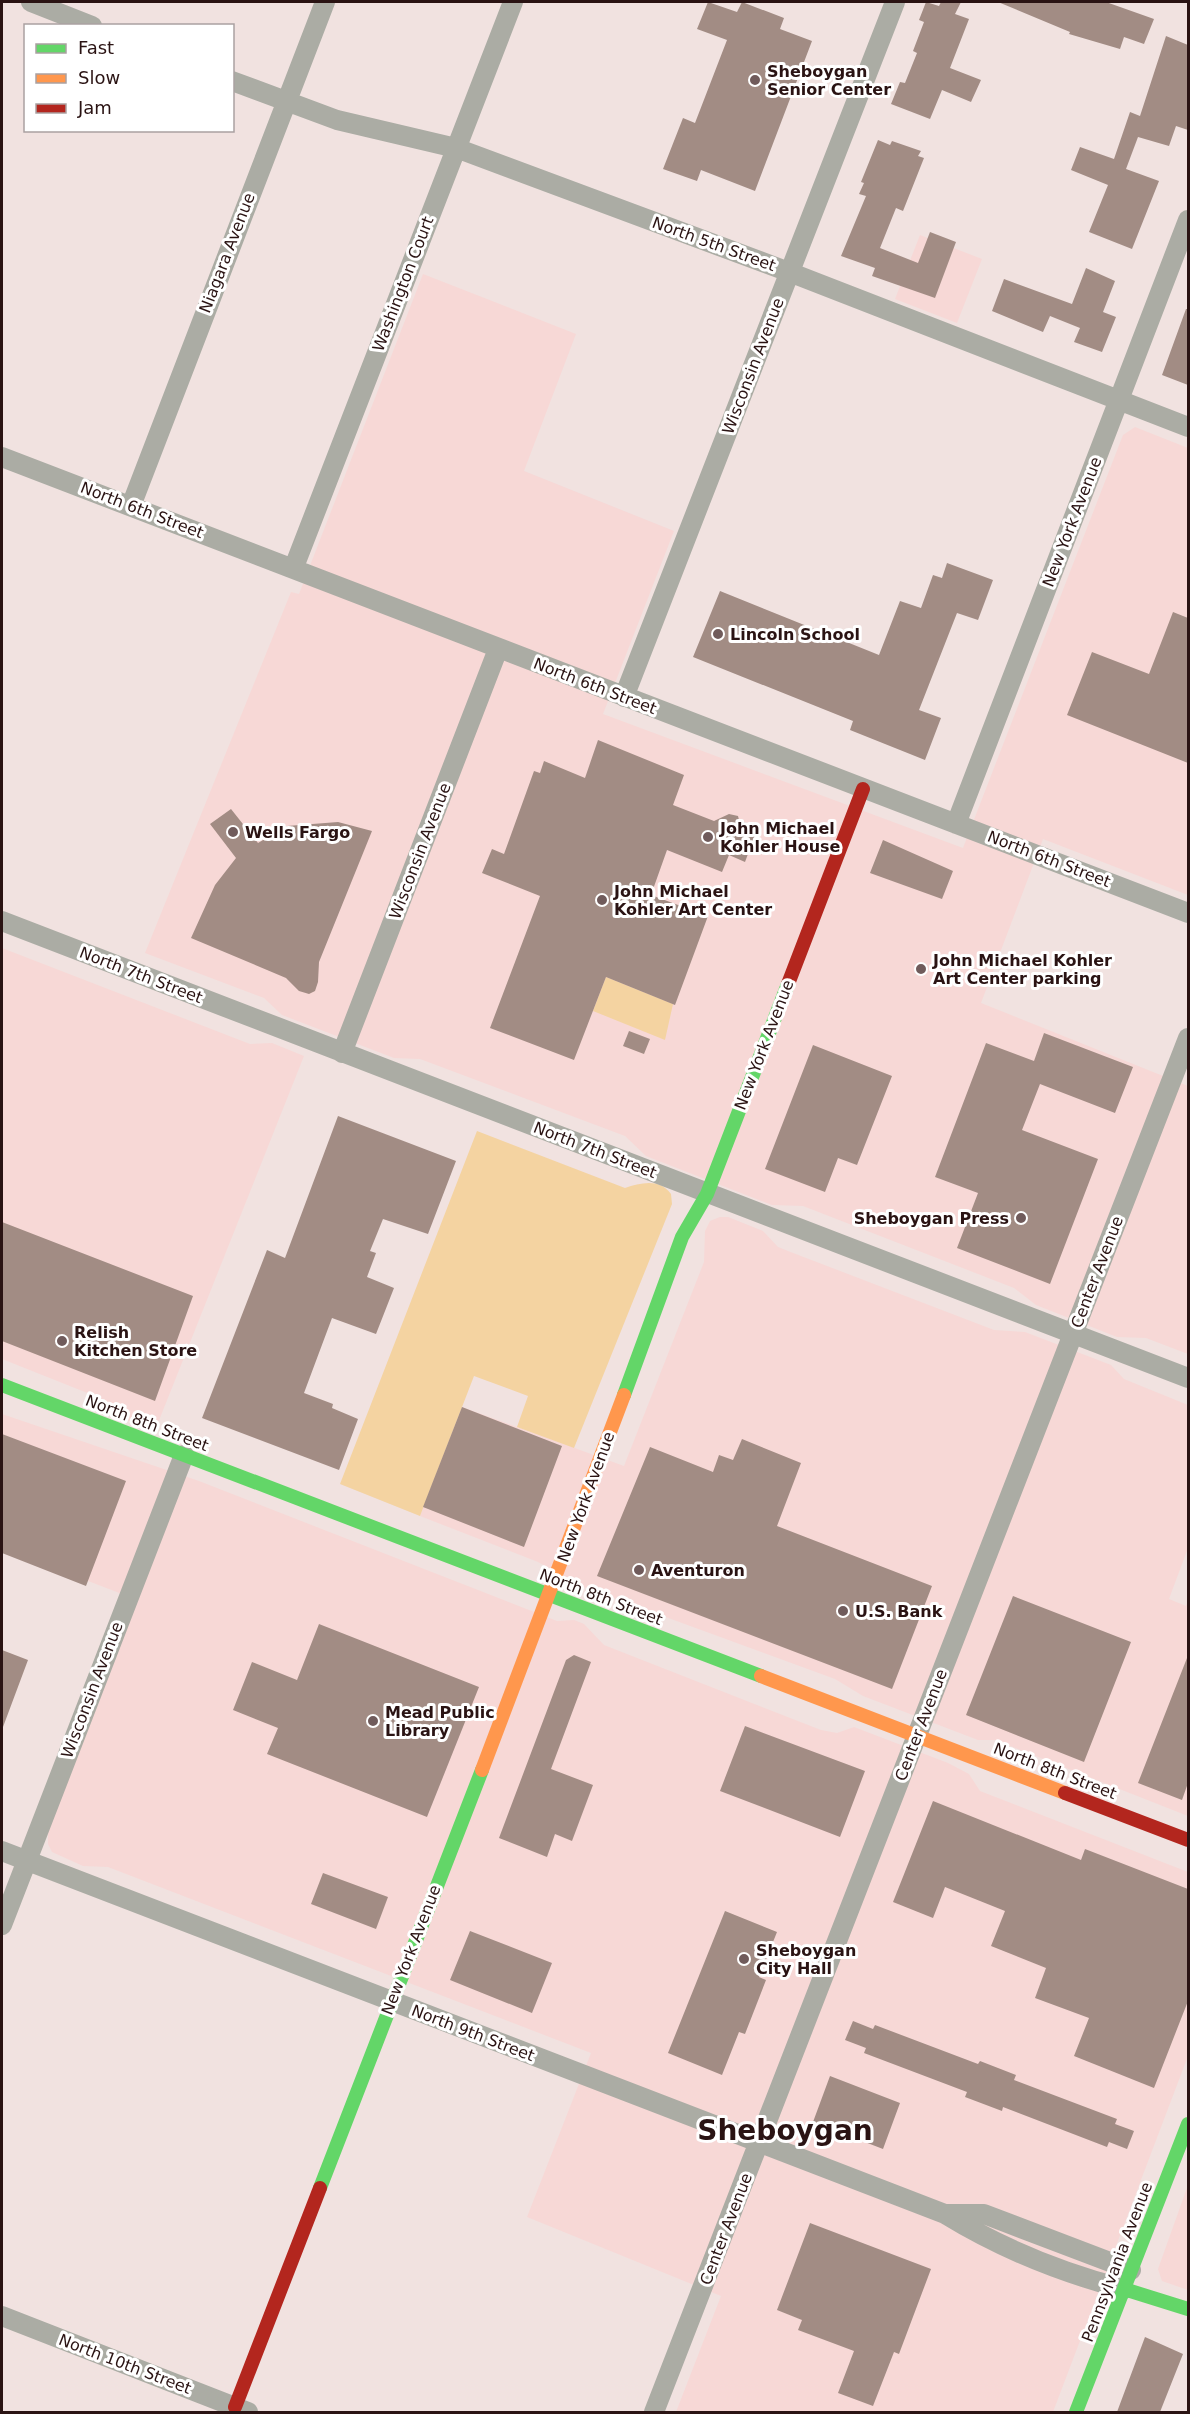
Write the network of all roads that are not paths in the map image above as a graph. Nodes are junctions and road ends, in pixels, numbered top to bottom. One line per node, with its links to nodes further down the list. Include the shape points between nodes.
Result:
1 (30, 2): 5 (street)
2 (325, 2): 7 (street, Niagara Avenue)
3 (513, 2): 8 (street, Washington Court)
4 (895, 2): 10 (street, Wisconsin Avenue)
5 (87, 24)
6 (234, 82): 7 (street, North 5th Street)
7 (285, 102): 8 (street, North 5th Street, via 337,120); 14 (street, Niagara Avenue)
8 (456, 148): 10 (street, North 5th Street); 15 (street, Washington Court)
9 (1188, 220): 11 (street, New York Avenue)
10 (789, 272): 11 (street, North 5th Street); 17 (street, Wisconsin Avenue)
11 (1119, 400): 12 (street, North 5th Street); 19 (street, New York Avenue)
12 (1188, 428)
13 (2, 457): 14 (street, North 6th Street)
14 (131, 506): 15 (street, North 6th Street)
15 (294, 567): 16 (street, North 6th Street)
16 (498, 649): 17 (street, North 6th Street); 23 (street, Wisconsin Avenue)
17 (624, 697): 18 (street, North 6th Street)
18 (863, 789): 19 (street, North 6th Street); 24 (street, New York Avenue)
19 (956, 824): 20 (street, North 6th Street)
20 (1188, 913)
21 (2, 921): 23 (street, North 7th Street)
22 (1188, 1038): 25 (street, Center Avenue)
23 (342, 1053): 24 (street, North 7th Street)
24 (706, 1194): 25 (street, North 7th Street); 29 (street, New York Avenue, via 682,1237)
25 (1073, 1335): 26 (street, North 7th Street); 30 (street, Center Avenue)
26 (1188, 1378)
27 (2, 1385): 28 (street, North 8th Street)
28 (184, 1455): 29 (street, North 8th Street); 33 (street, Wisconsin Avenue)
29 (550, 1595): 30 (street, North 8th Street); 35 (street, New York Avenue)
30 (916, 1736): 31 (street, North 8th Street); 37 (street, Center Avenue)
31 (1188, 1840)
32 (2, 1851): 33 (street, North 9th Street)
33 (26, 1860): 34 (street, Wisconsin Avenue); 35 (street, North 9th Street)
34 (2, 1925)
35 (391, 2002): 37 (street, North 9th Street); 43 (street, New York Avenue)
36 (1188, 2124): 39 (street, Pennsylvania Avenue)
37 (758, 2144): 38 (street, North 9th Street); 44 (street, Center Avenue)
38 (945, 2214): 39 (street, North 9th Street, via 988,2215); 40 (street, North 9th Street, via 1001,2247)
39 (1131, 2270): 40 (street, Pennsylvania Avenue)
40 (1124, 2289): 41 (street); 45 (street, Pennsylvania Avenue)
41 (1188, 2309)
42 (2, 2316): 43 (street, North 10th Street)
43 (242, 2410)
44 (654, 2412)
45 (1076, 2412)

